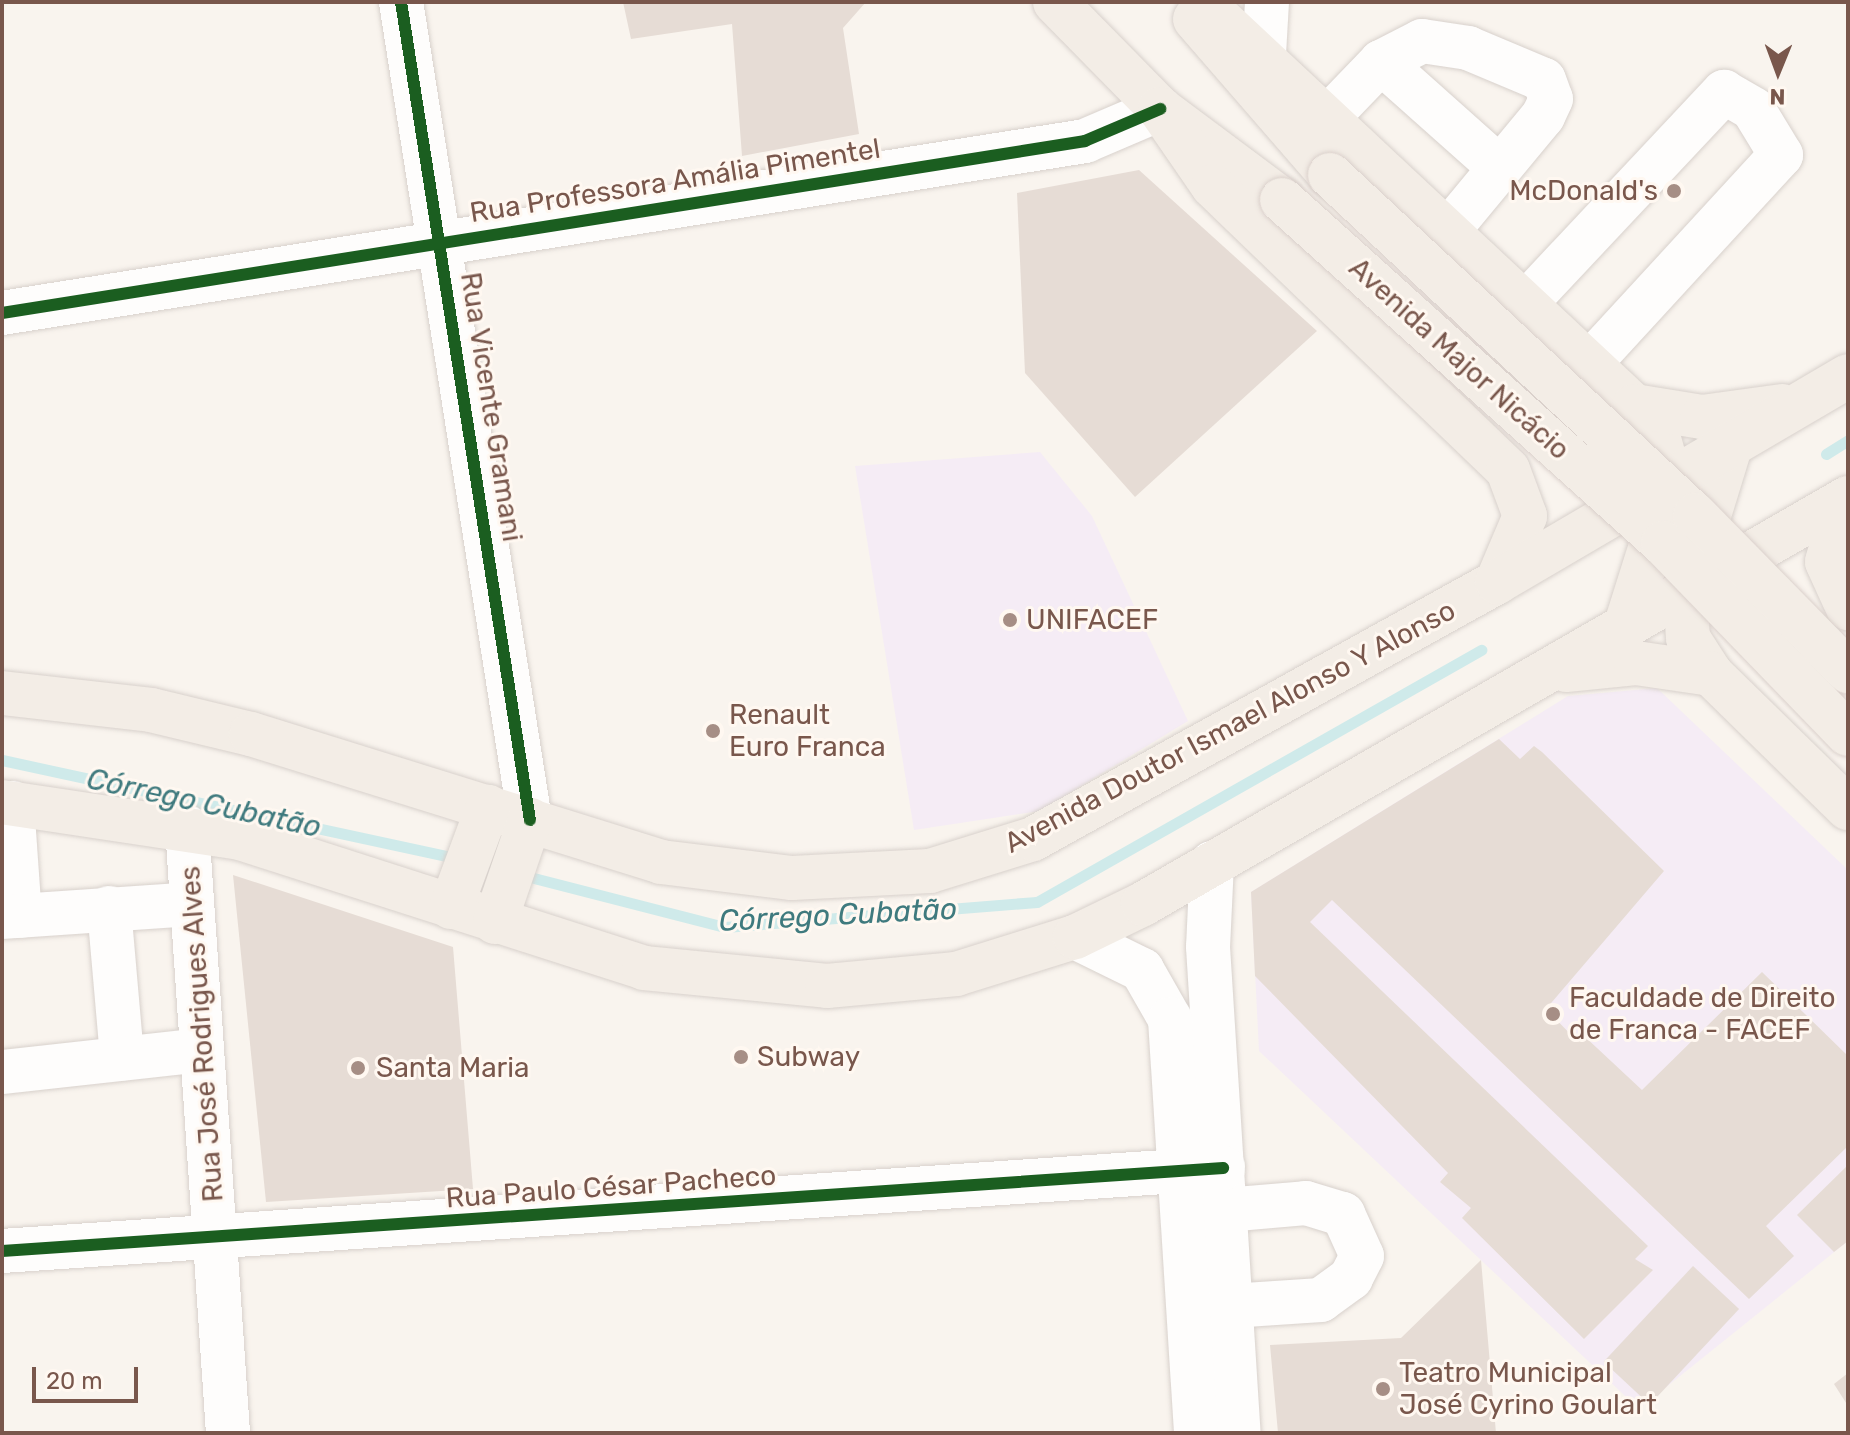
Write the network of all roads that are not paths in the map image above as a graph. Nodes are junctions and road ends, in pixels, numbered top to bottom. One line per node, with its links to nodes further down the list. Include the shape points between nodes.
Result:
1 (401, 2): 11 (street, Rua Vicente Gramani)
2 (1055, 2): 7 (main road, Avenida Major Nicácio)
3 (1267, 2): 5 (street)
4 (1209, 4): 5 (main road); 25 (main road, Avenida Major Nicácio, bridge, via 1330,175 1695,515)
5 (1264, 54): 8 (main road)
6 (1381, 62): 8 (street); 9 (street); 9 (street, via 1422,41 1468,48 1544,80 1551,99 1543,116)
7 (1160, 109): 11 (street, Rua Professora Amália Pimentel, via 1085,141); 21 (main road, via 1213,186 1508,470 1525,516); 29 (main road, Avenida Major Nicácio, bridge, via 1282,200 1663,543)
8 (1330, 115): 10 (main road)
9 (1499, 167): 10 (street)
10 (1447, 232): 12 (main road)
11 (441, 242): 13 (street, Rua Professora Amália Pimentel); 34 (street, Rua Vicente Gramani)
12 (1523, 306): 14 (main road); 14 (street, via 1724,92 1753,109 1781,155)
13 (2, 313)
14 (1587, 366): 17 (main road)
15 (1848, 376): 16 (main road, Avenida Doutor Ismael Alonso Y Alonso)
16 (1805, 401): 17 (main road, via 1702,417); 18 (main road, Avenida Doutor Ismael Alonso Y Alonso)
17 (1634, 406): 19 (main road, via 1659,439)
18 (1730, 447): 19 (main road, Avenida Doutor Ismael Alonso Y Alonso); 22 (main road)
19 (1671, 482): 21 (main road, Avenida Doutor Ismael Alonso Y Alonso); 24 (main road)
20 (1846, 499): 22 (main road); 23 (main road, via 1827,562)
21 (1497, 582): 34 (main road, Avenida Doutor Ismael Alonso Y Alonso, via 1045,832 981,859 870,876 726,873)
22 (1685, 593): 24 (main road); 27 (main road, via 1688,638)
23 (1848, 608)
24 (1625, 628): 26 (main road)
25 (1848, 671)
26 (1548, 673): 27 (main road, via 1636,663); 35 (main road)
27 (1711, 674): 31 (main road)
28 (2, 693): 32 (main road, Avenida Doutor Ismael Alonso Y Alonso, via 180,717 348,760)
29 (1848, 734)
30 (7, 803): 33 (main road); 40 (street)
31 (1848, 808)
32 (484, 819): 34 (main road, Avenida Doutor Ismael Alonso Y Alonso); 36 (main road)
33 (187, 827): 36 (main road); 37 (street, Rua José Rodrigues Alves)
34 (526, 834): 38 (main road)
35 (1212, 863): 41 (main road); 46 (street, via 1208,947)
36 (456, 896): 38 (main road)
37 (192, 904): 39 (street); 42 (street, Rua José Rodrigues Alves)
38 (500, 906): 41 (main road, via 644,968 827,986 956,974)
39 (109, 908): 40 (street); 43 (street)
40 (11, 916)
41 (1075, 937): 45 (street, via 1142,970 1159,991 1170,1019)
42 (202, 1050): 43 (street); 47 (street, Rua José Rodrigues Alves)
43 (122, 1058): 44 (street)
44 (2, 1072)
45 (1180, 1171): 46 (street, Rua Paulo César Pacheco); 47 (street, Rua Paulo César Pacheco); 51 (street)
46 (1224, 1189): 49 (street); 49 (street, Rua Paulo César Pacheco, via 1343,1214 1362,1256 1351,1278 1321,1300)
47 (216, 1238): 48 (street, Rua Paulo César Pacheco); 50 (street, Rua José Rodrigues Alves)
48 (2, 1251)
49 (1230, 1306): 52 (street)
50 (228, 1433)
51 (1196, 1433)
52 (1239, 1433)

